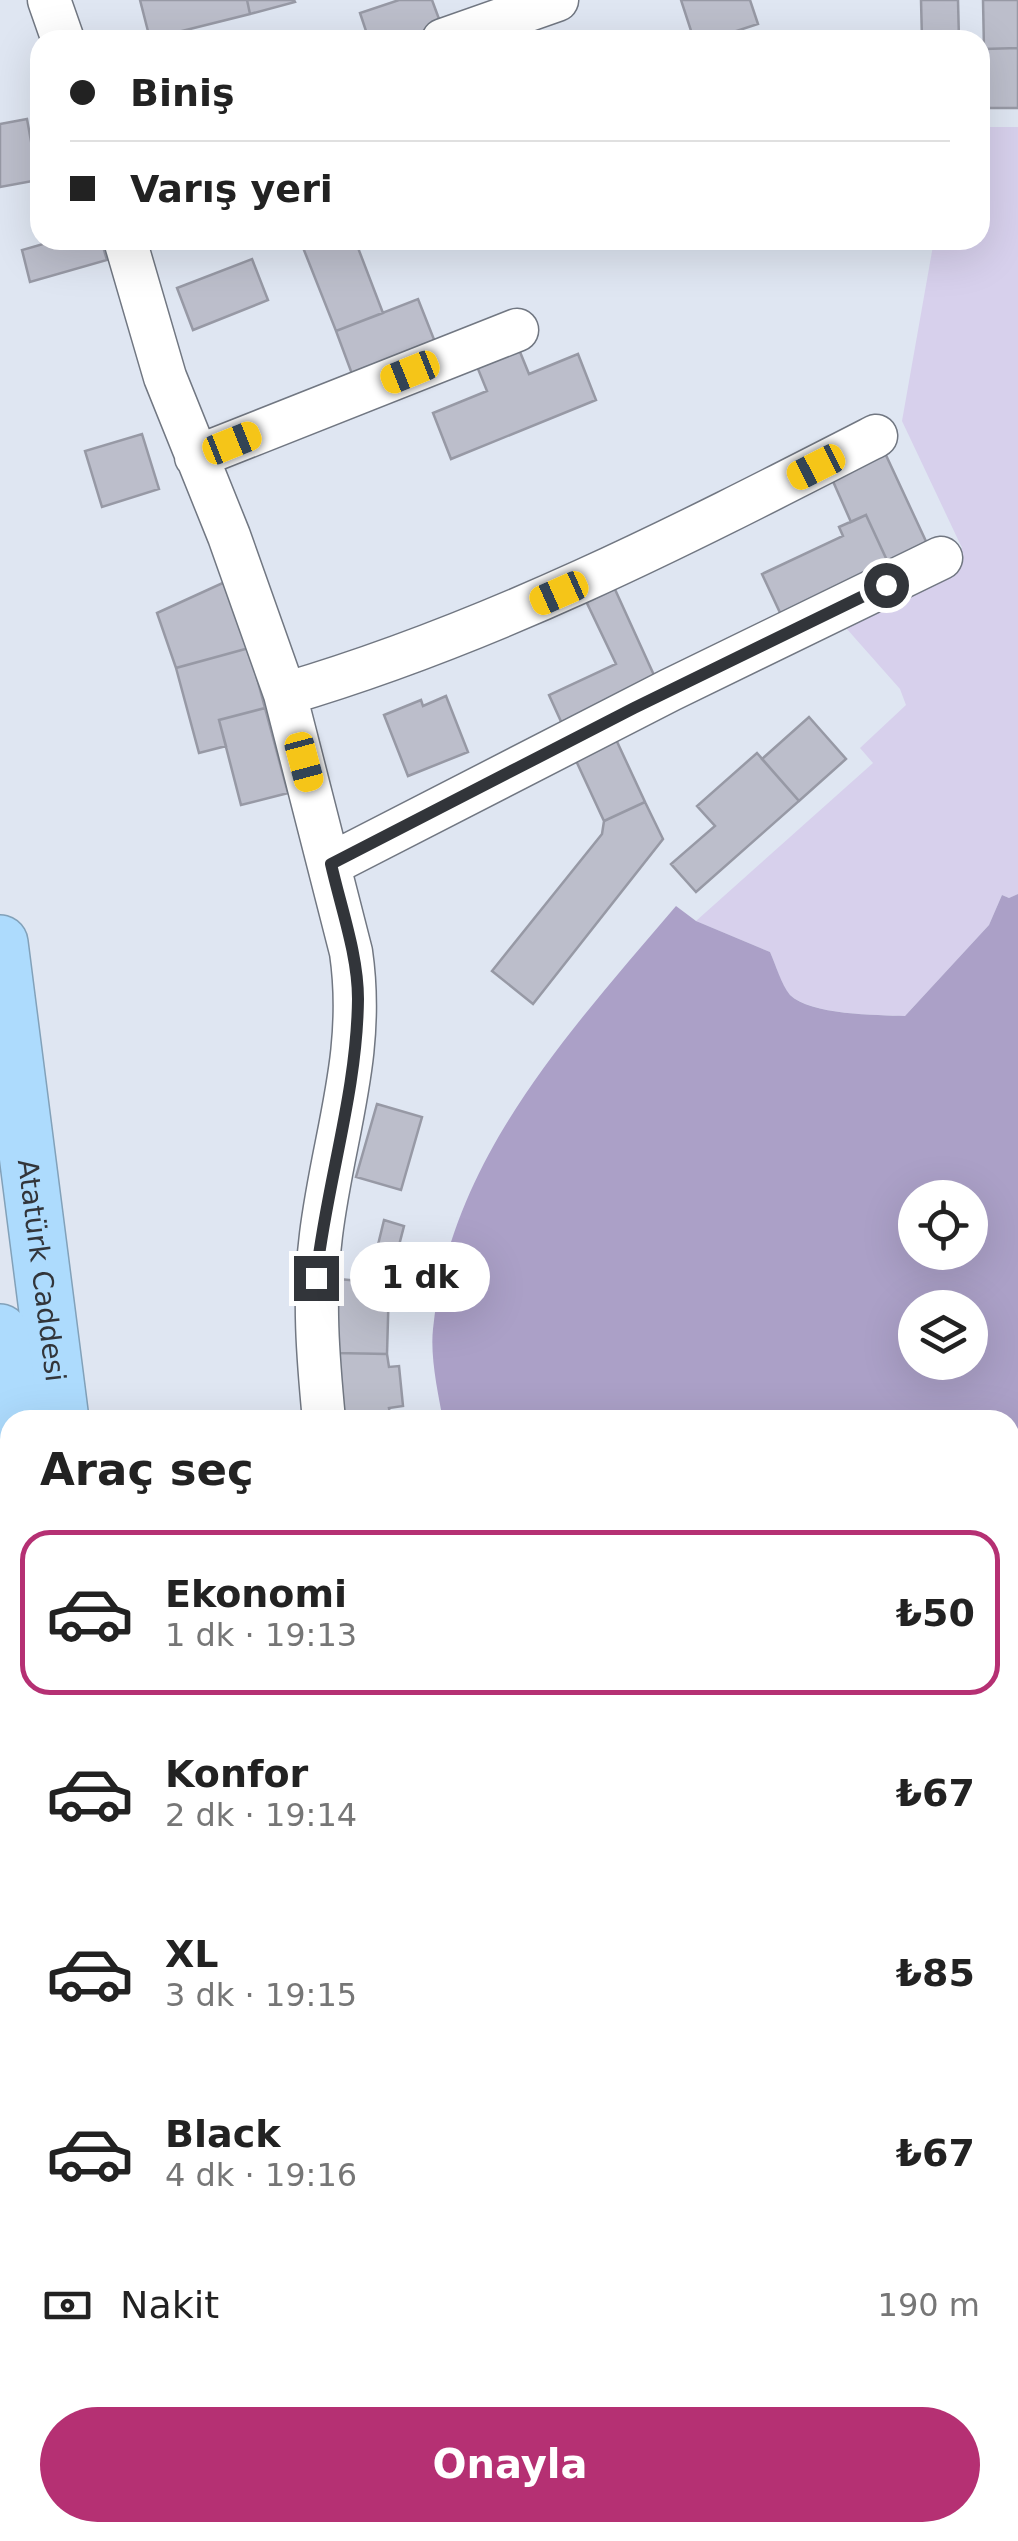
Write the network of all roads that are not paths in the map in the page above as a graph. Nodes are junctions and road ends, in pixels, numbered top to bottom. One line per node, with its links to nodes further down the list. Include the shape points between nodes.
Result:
1 (50, 0): 3 (street)
2 (557, 0): 4 (street)
3 (59, 30)
4 (472, 30)
5 (128, 250): 8 (street)
6 (517, 330): 8 (street)
7 (876, 436): 10 (street, via 532,605 426,649)
8 (196, 458): 10 (street)
9 (942, 558): 11 (street)
10 (285, 694): 11 (street)
11 (331, 864): 14 (street, via 358,995 316,1278)
12 (0, 943): 13 (highway, Atatürk Caddesi)
13 (60, 1410)
14 (323, 1410)

